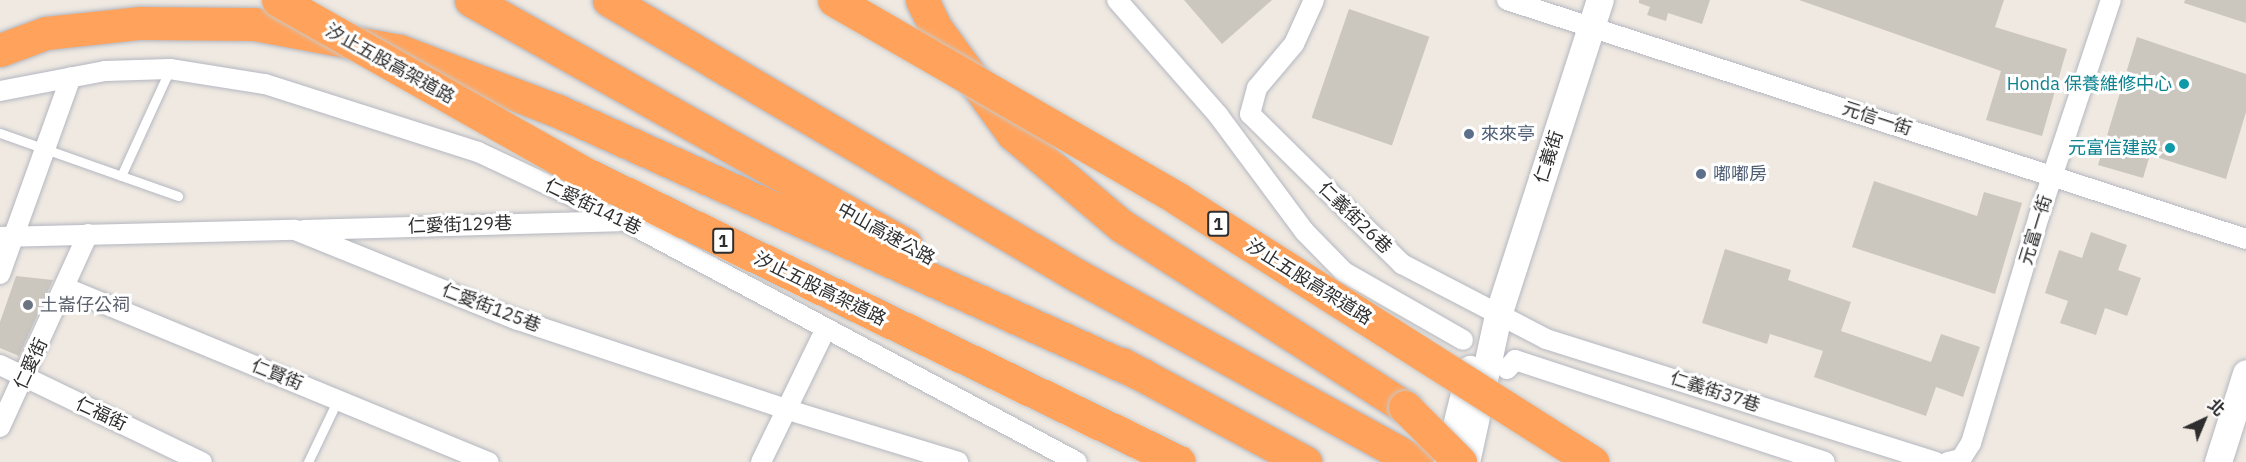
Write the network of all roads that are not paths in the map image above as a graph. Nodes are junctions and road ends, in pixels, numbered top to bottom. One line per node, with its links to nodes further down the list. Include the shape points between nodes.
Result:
1 (278, 0): 46 (highway, 汐止五股高架道路 / 1, bridge, via 586,174)
2 (471, 0): 33 (highway, 中山高速公路)
3 (609, 0): 48 (highway, via 1078,276)
4 (834, 0): 52 (highway, 汐止五股高架道路 / 1, bridge, via 1178,199)
5 (922, 0): 50 (highway, bridge, via 935,27 1013,134 1122,226 1405,407)
6 (1116, 0): 30 (street, via 1218,115 1304,231 1344,272)
7 (1314, 0): 28 (street, 仁義街26巷, via 1294,44 1257,88 1250,114 1402,264)
8 (1507, 0): 11 (street, 元信一街)
9 (1600, 0): 11 (street, 仁義街)
10 (2111, 0): 19 (street, 元富一街)
11 (1592, 28): 19 (street, 元信一街); 28 (street, 仁義街)
12 (0, 50): 33 (highway, via 46,33 140,23 254,24 400,51 569,116)
13 (170, 69): 14 (street, 仁愛街141巷); 18 (lane); 21 (street, 仁愛街141巷, via 265,84 366,114 478,152)
14 (71, 77): 15 (street, 仁愛街141巷); 17 (street)
15 (0, 91)
16 (0, 133): 17 (lane)
17 (43, 151): 18 (lane, via 78,158); 23 (street)
18 (121, 176): 20 (lane)
19 (2053, 177): 25 (street, 元信一街); 39 (street, 元富一街, via 1971,443)
20 (178, 196)
21 (625, 221): 22 (street, 仁愛街129巷); 29 (street, 仁愛街141巷)
22 (296, 230): 24 (street, 仁愛街125巷); 37 (street, 仁愛街125巷, via 518,320)
23 (5, 233): 24 (street, 仁愛街125巷); 26 (street)
24 (88, 234): 27 (street, 仁愛街)
25 (2246, 239)
26 (0, 274)
27 (66, 288): 35 (street, 仁愛街); 36 (street, 仁賢街)
28 (1498, 315): 49 (street, 仁義街, via 1471,362); 51 (street, 仁義街); 54 (street, 仁義街37巷, via 1546,339)
29 (825, 330): 37 (street); 45 (street, 仁愛街141巷)
30 (1463, 340)
31 (0, 365): 35 (street, 仁福街)
32 (1507, 369): 53 (street, via 1515,360)
33 (1141, 374): 47 (highway, 中山高速公路)
34 (2246, 374): 55 (street)
35 (25, 378): 38 (street, 仁愛街); 40 (street, 仁福街)
36 (338, 399): 41 (lane); 42 (street, 仁賢街)
37 (785, 409): 43 (street); 44 (street, 仁愛街125巷)
38 (0, 428)
39 (1954, 460)
40 (202, 462)
41 (308, 462)
42 (489, 462)
43 (760, 462)
44 (958, 462)
45 (1077, 462)
46 (1179, 462)
47 (1305, 462)
48 (1417, 462)
49 (1446, 462)
50 (1460, 462)
51 (1466, 462)
52 (1593, 462)
53 (1825, 462)
54 (1935, 462)
55 (2218, 462)

